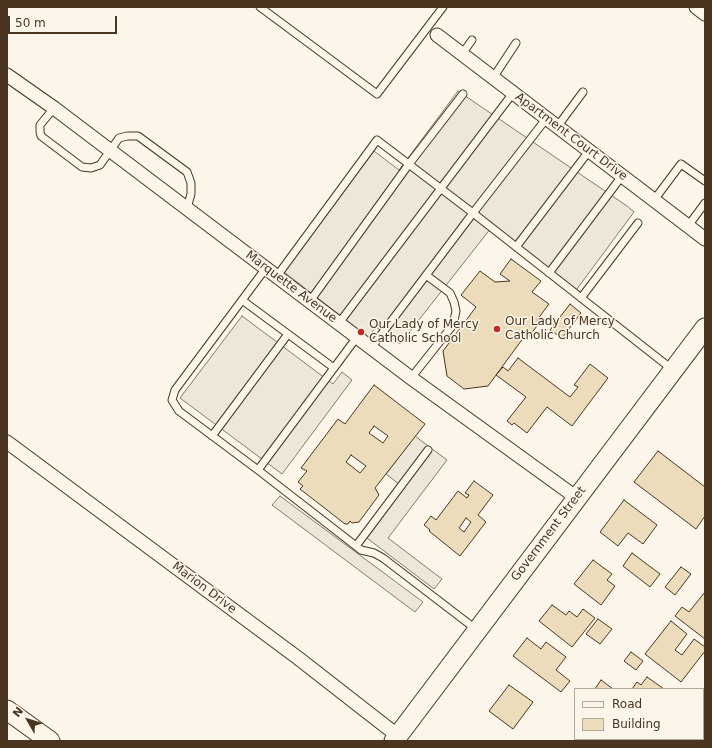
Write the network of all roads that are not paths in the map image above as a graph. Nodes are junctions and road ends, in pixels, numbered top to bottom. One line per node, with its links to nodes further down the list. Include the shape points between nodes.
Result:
1 (260, 7): 5 (lane, via 377,94)
2 (444, 7): 5 (lane)
3 (696, 7): 4 (street)
4 (705, 14)
5 (432, 32): 8 (street, Apartment Court Drive)
6 (472, 40): 8 (lane)
7 (516, 43): 10 (lane)
8 (462, 54): 10 (street, Apartment Court Drive)
9 (7, 75): 14 (street, Marquette Avenue)
10 (493, 78): 12 (street, Apartment Court Drive)
11 (583, 92): 16 (lane)
12 (513, 93): 15 (street, Apartment Court Drive); 22 (lane)
13 (463, 94): 19 (lane)
14 (54, 108): 18 (street, Marquette Avenue); 18 (lane, via 40,125 41,136 82,167 100,165)
15 (546, 119): 16 (street, Apartment Court Drive); 26 (lane)
16 (557, 127): 17 (street, Apartment Court Drive)
17 (589, 151): 20 (street, Apartment Court Drive); 30 (lane)
18 (110, 152): 25 (street, Marquette Avenue); 25 (lane, via 119,138 138,136 187,172 192,194)
19 (409, 164): 22 (lane); 34 (lane, via 377,140); 37 (lane)
20 (622, 176): 23 (street, Apartment Court Drive); 32 (lane)
21 (705, 181): 23 (lane, via 681,164)
22 (440, 188): 26 (lane); 38 (lane)
23 (654, 200): 28 (street, Apartment Court Drive)
24 (705, 203): 28 (lane)
25 (187, 208): 31 (street, Marquette Avenue)
26 (473, 213): 30 (lane); 33 (lane)
27 (638, 223): 35 (lane)
28 (688, 226): 29 (street, Apartment Court Drive)
29 (705, 239)
30 (516, 247): 32 (lane)
31 (266, 268): 34 (street, Marquette Avenue); 36 (lane)
32 (549, 273): 35 (lane)
33 (426, 275): 42 (lane); 45 (lane, via 450,293 456,311 453,325)
34 (277, 276): 37 (street, Marquette Avenue)
35 (581, 298): 44 (lane)
36 (242, 300): 40 (lane); 46 (lane, via 175,390 172,400 179,411)
37 (310, 301): 38 (street, Marquette Avenue)
38 (339, 323): 41 (street, Marquette Avenue)
39 (705, 328): 44 (main road, Government Street)
40 (288, 334): 43 (lane); 46 (lane)
41 (357, 337): 42 (street, Marquette Avenue); 43 (lane)
42 (371, 348): 45 (street, Marquette Avenue)
43 (334, 368): 49 (lane)
44 (673, 371): 50 (main road, Government Street)
45 (411, 378): 50 (street, Marquette Avenue)
46 (212, 436): 49 (lane)
47 (7, 442): 54 (street, Marion Drive, via 298,658)
48 (428, 450): 51 (lane)
49 (258, 470): 51 (lane)
50 (577, 498): 52 (main road, Government Street)
51 (356, 546): 52 (lane, via 383,558)
52 (477, 630): 54 (main road, Government Street)
53 (7, 710): 55 (main road)
54 (396, 738)
55 (50, 741)

